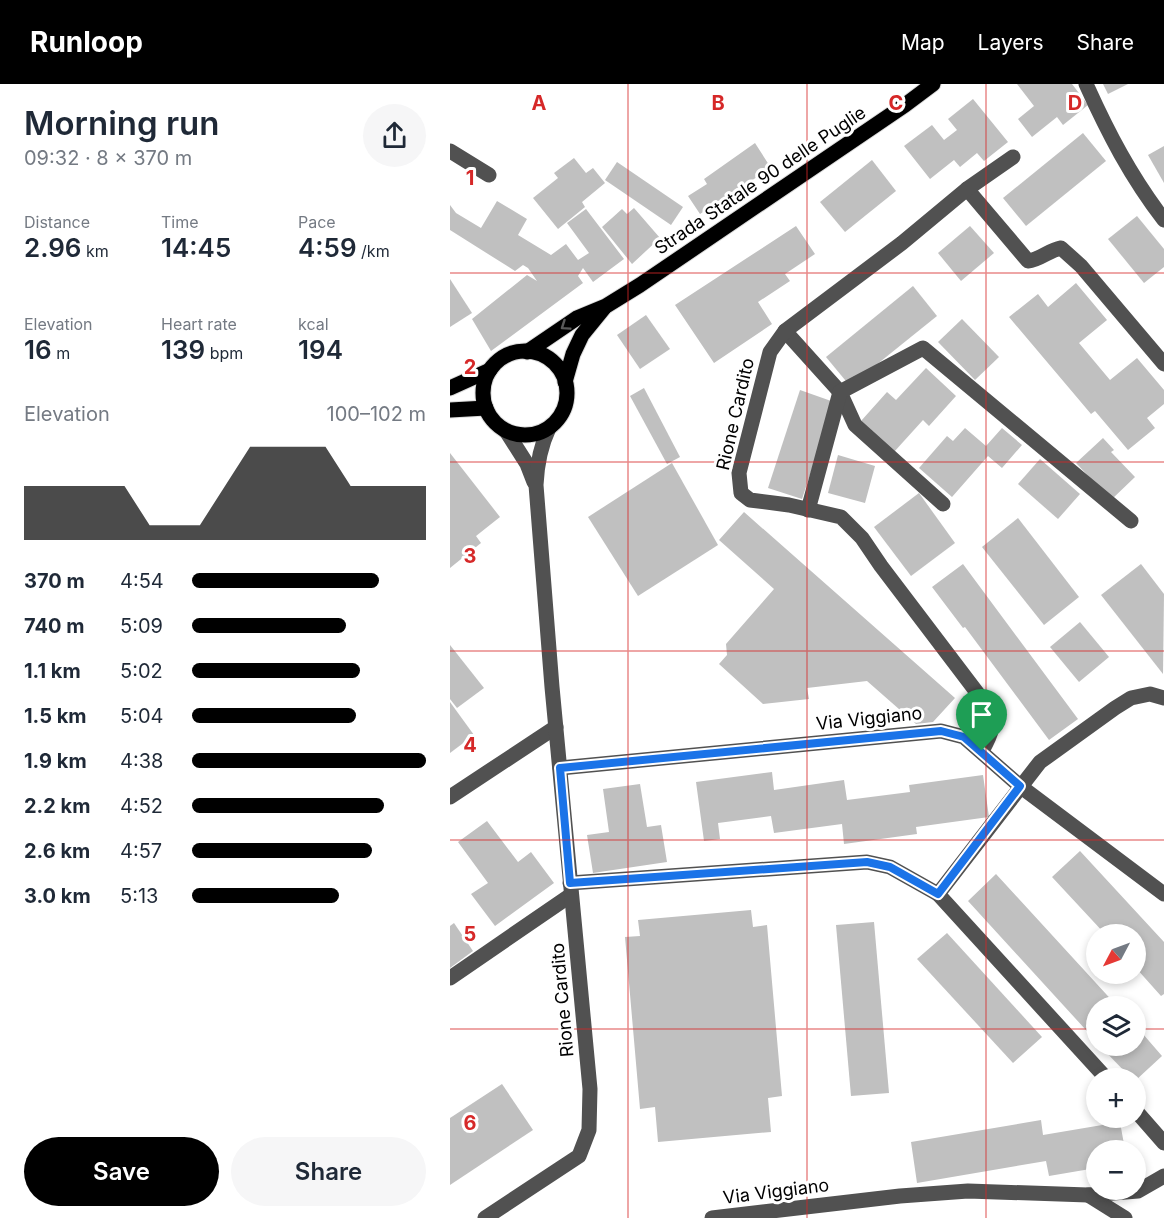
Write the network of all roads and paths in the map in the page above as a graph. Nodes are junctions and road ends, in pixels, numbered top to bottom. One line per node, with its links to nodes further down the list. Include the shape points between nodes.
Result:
1 (933, 84): 8 (main road, Strada Statale 90 delle Puglie)
2 (1086, 84): 7 (street, via 1139,188)
3 (450, 151): 5 (street)
4 (1013, 157): 6 (street, Rione Cardito)
5 (489, 175)
6 (967, 189): 9 (street, Rione Cardito); 11 (street, via 1028,261 1055,249 1067,252)
7 (1164, 220)
8 (606, 306): 10 (main road, Strada Statale 90 delle Puglie, one-way to 10, via 577,318); 13 (main road, Strada Statale 90 delle Puglie, via 582,335)
9 (784, 332): 15 (street); 22 (street, Rione Cardito, via 770,351 762,376 739,482 741,493 750,500)
10 (527, 352): 12 (main road, Strada Statale 90 delle Puglie, via 513,353); 13 (main road, via 551,361)
11 (1164, 364)
12 (490, 370): 14 (main road, Strada Statale 90 delle Puglie); 16 (main road, via 484,382)
13 (566, 382): 18 (main road, Strada Statale 90 delle Puglie, via 565,408)
14 (450, 388)
15 (840, 392): 21 (street, via 855,425); 22 (street); 23 (street, via 923,348)
16 (486, 408): 17 (main road); 19 (main road)
17 (450, 410)
18 (549, 428): 19 (main road, via 528,435); 20 (street, Rione Cardito, via 537,460)
19 (506, 431): 20 (street, Rione Cardito)
20 (536, 485): 25 (street, Rione Cardito)
21 (944, 504)
22 (808, 510): 26 (street, Rione Cardito, via 841,517 862,538 988,707 992,731)
23 (1131, 521)
24 (1164, 698): 28 (street, via 1150,694 1131,698 1040,762)
25 (556, 727): 27 (street, Rione Cardito); 29 (street)
26 (982, 751): 27 (street, Via Viggiano, via 964,737 941,731); 28 (street, Via Viggiano)
27 (560, 768): 30 (street, Rione Cardito)
28 (1020, 786): 31 (street); 32 (street, Via Viggiano)
29 (450, 796)
30 (571, 889): 31 (street, via 867,862 890,867); 33 (street); 41 (street, Rione Cardito, via 590,1089 589,1130 579,1156)
31 (938, 894): 34 (street)
32 (1164, 894)
33 (450, 978)
34 (1097, 1068)
35 (1146, 1122): 36 (street)
36 (1164, 1143)
37 (1164, 1176): 38 (street, Via Viggiano)
38 (1146, 1186)
39 (1086, 1195): 42 (street, Via Viggiano, via 968,1191)
40 (1096, 1200): 43 (street)
41 (485, 1218)
42 (712, 1218)
43 (1125, 1218)

